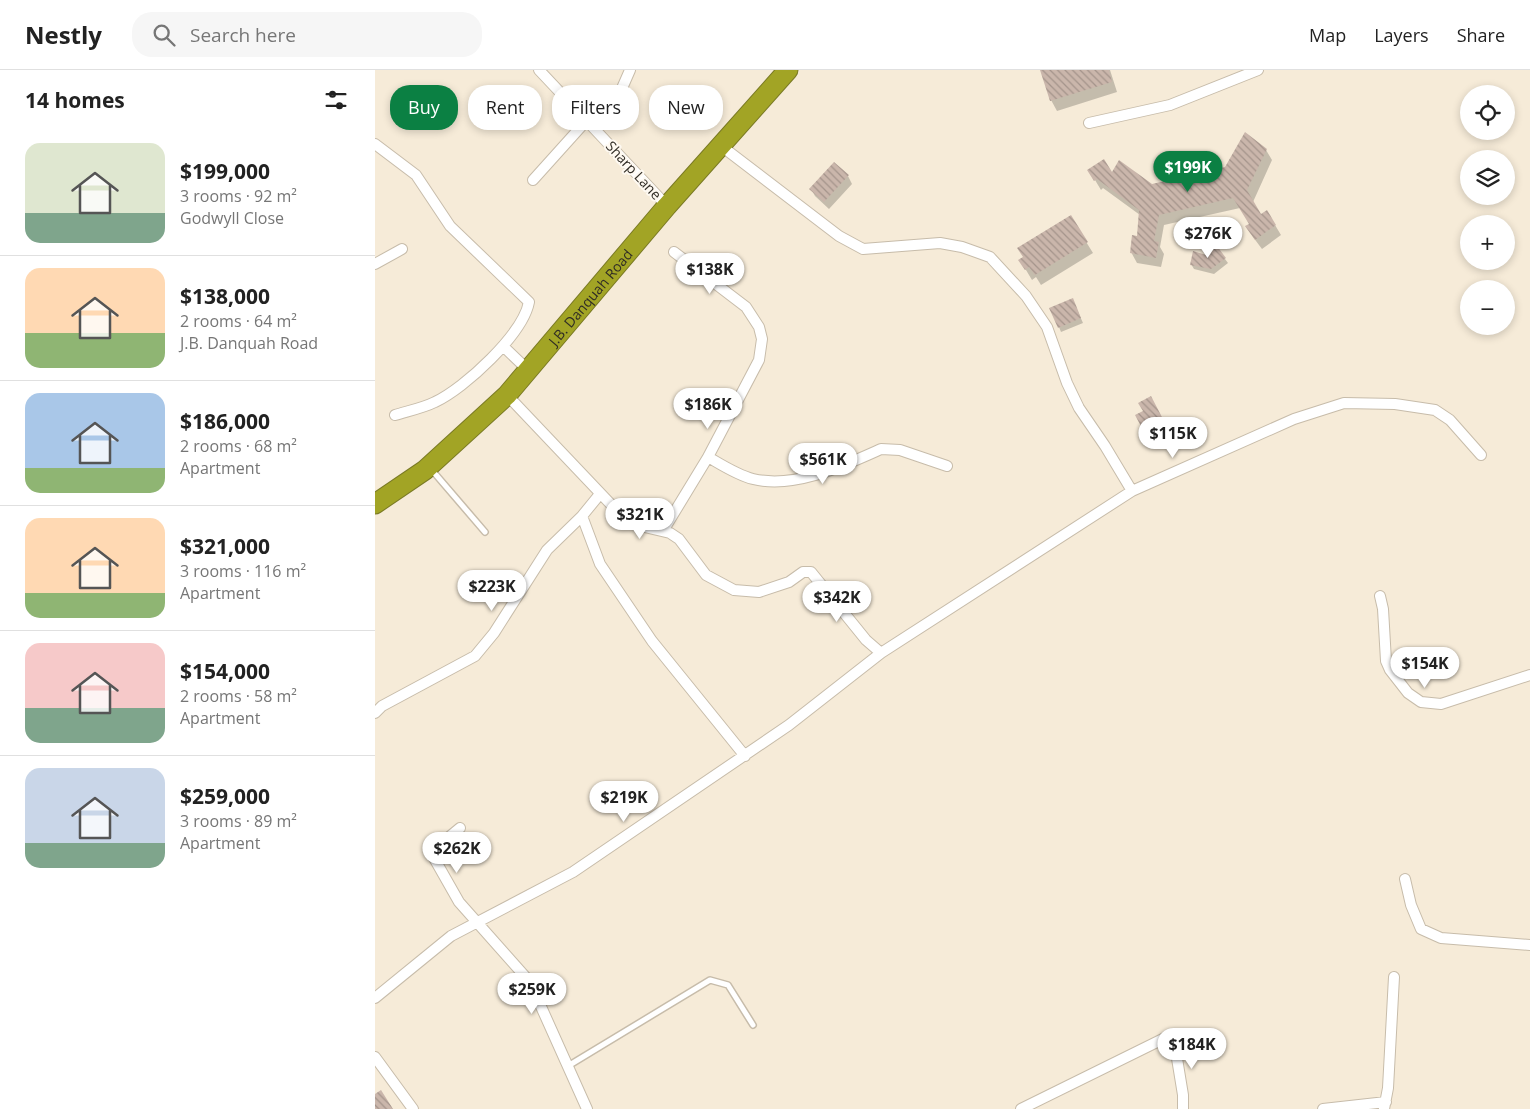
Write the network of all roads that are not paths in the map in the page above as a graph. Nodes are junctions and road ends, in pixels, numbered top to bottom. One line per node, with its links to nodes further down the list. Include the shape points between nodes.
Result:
1 (539, 70): 5 (street, Sharp Lane)
2 (630, 70): 6 (street)
3 (787, 70): 11 (highway, J.B. Danquah Road)
4 (1257, 70): 7 (street, via 1170,105)
5 (553, 85)
6 (623, 85)
7 (1089, 123)
8 (583, 130): 12 (street)
9 (596, 130): 13 (street, Sharp Lane)
10 (375, 144): 17 (street, via 416,175 451,226 529,302 519,327)
11 (720, 145): 13 (highway, J.B. Danquah Road); 25 (street, via 839,236 863,249 940,243 990,258 1026,296 1047,327 1079,408)
12 (533, 180)
13 (667, 206): 18 (highway, J.B. Danquah Road)
14 (402, 248): 16 (street)
15 (674, 252): 22 (street, via 746,307 762,338 759,360)
16 (375, 264)
17 (504, 346): 18 (street); 20 (street, via 437,402)
18 (529, 371): 19 (highway, J.B. Danquah Road)
19 (507, 395): 23 (highway, J.B. Danquah Road); 26 (street)
20 (395, 415)
21 (1481, 455): 25 (street, via 1449,420 1435,410 1395,404 1344,403 1294,419)
22 (708, 458): 24 (street, via 751,478 780,481 808,477 887,449 900,450); 29 (street)
23 (429, 466): 27 (highway, J.B. Danquah Road); 30 (lane)
24 (947, 466)
25 (1132, 491): 32 (street)
26 (600, 494): 28 (street); 29 (street, via 636,525)
27 (375, 504)
28 (583, 516): 34 (street, via 547,550 475,656 382,706); 35 (street, via 605,572 652,641)
29 (663, 531): 32 (street, via 679,539 706,574 734,590 759,592 789,582 803,572 811,572 866,640)
30 (485, 532)
31 (1380, 596): 33 (street, via 1386,661 1403,688 1421,702 1441,704)
32 (881, 653): 35 (street)
33 (1530, 675)
34 (375, 713)
35 (745, 756): 38 (street, via 573,872)
36 (460, 828): 38 (street, via 437,847 434,858 459,902)
37 (1405, 879): 39 (street, via 1421,930 1441,938)
38 (477, 921): 41 (street, via 451,936); 44 (street, via 530,982)
39 (1530, 945)
40 (1394, 977): 45 (street)
41 (375, 998)
42 (753, 1025): 44 (lane, via 728,985 710,980)
43 (375, 1057): 46 (street)
44 (567, 1066): 47 (street)
45 (1385, 1105): 50 (street)
46 (413, 1109)
47 (587, 1109)
48 (1021, 1109): 49 (street, via 1173,1034)
49 (1183, 1109)
50 (1323, 1109)

